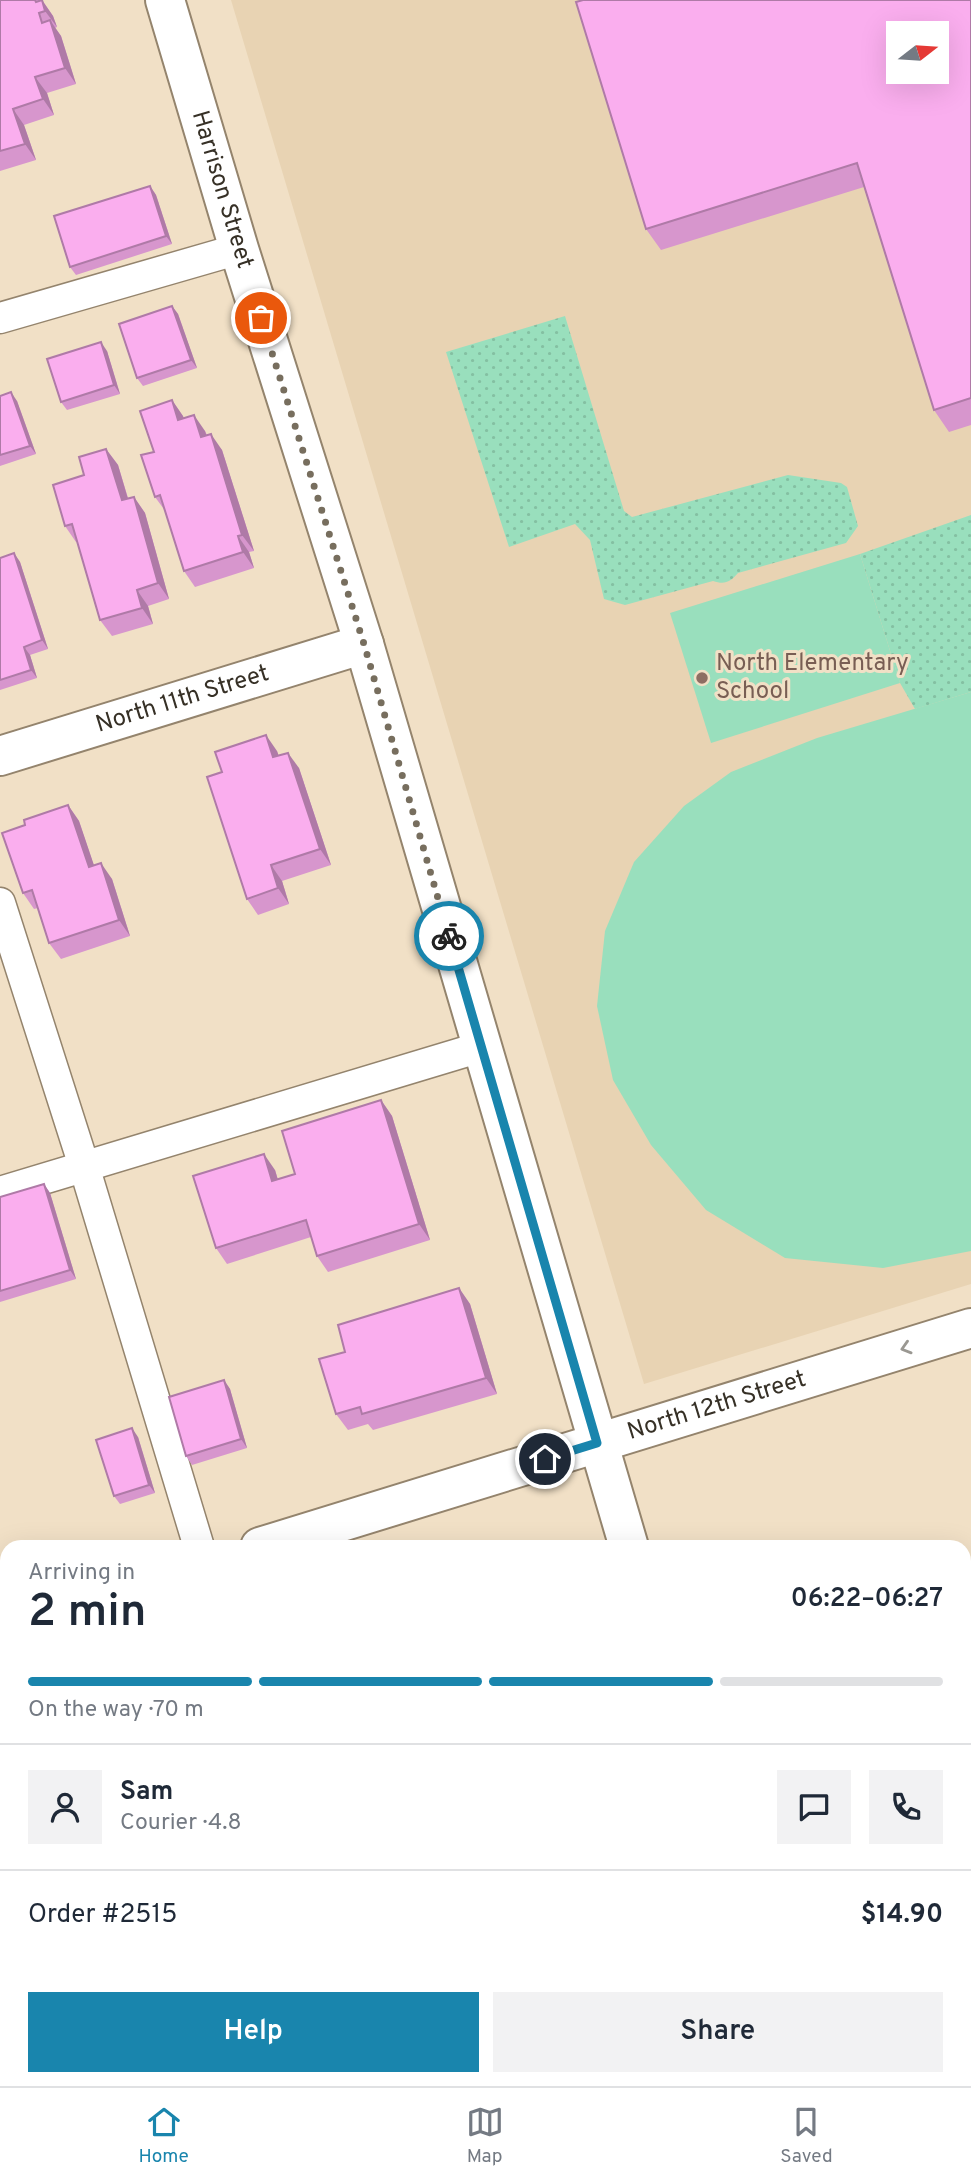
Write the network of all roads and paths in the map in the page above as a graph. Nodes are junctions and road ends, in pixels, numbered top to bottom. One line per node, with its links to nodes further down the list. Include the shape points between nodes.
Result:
1 (165, 0): 2 (street, Harrison Street)
2 (239, 248): 3 (lane); 4 (street, Harrison Street)
3 (0, 318)
4 (364, 644): 5 (street, North 11th Street); 7 (street, Harrison Street)
5 (0, 756)
6 (0, 903): 8 (lane)
7 (481, 1047): 8 (lane); 11 (street, Harrison Street)
8 (84, 1166): 9 (lane); 12 (lane)
9 (0, 1192)
10 (971, 1328): 11 (street, North 12th Street, one-way to 11)
11 (597, 1443): 13 (street, North 12th Street); 14 (street, Harrison Street)
12 (197, 1540)
13 (283, 1540)
14 (627, 1540)

